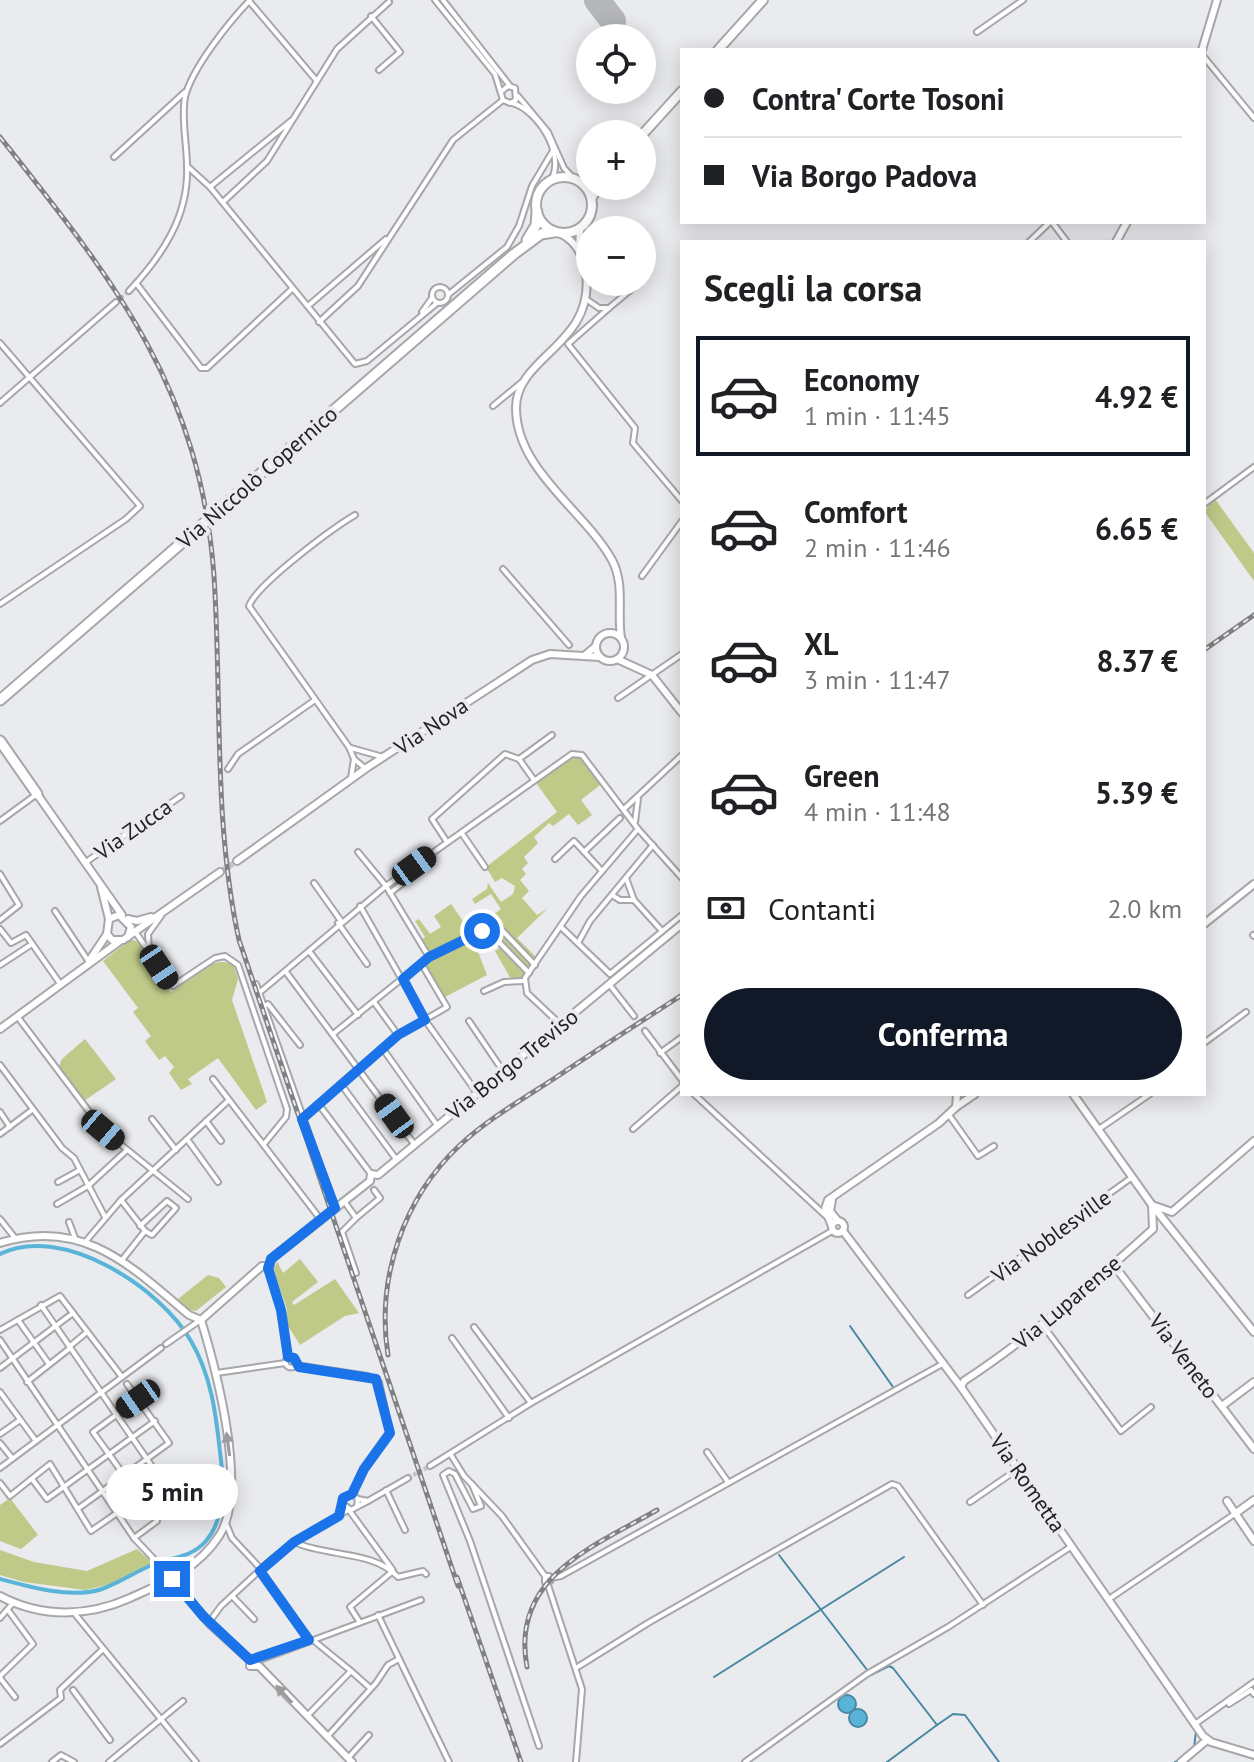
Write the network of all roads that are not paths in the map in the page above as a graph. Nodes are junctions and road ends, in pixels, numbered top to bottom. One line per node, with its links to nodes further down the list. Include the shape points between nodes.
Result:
1 (435, 0): 17 (street, via 495,74)
2 (443, 0): 15 (street)
3 (1023, 0): 9 (street)
4 (1217, 0): 11 (street)
5 (250, 1): 14 (street); 16 (street, via 231,20)
6 (390, 1): 8 (street)
7 (759, 2): 10 (main road)
8 (371, 16): 13 (street, via 400,52); 14 (street, via 337,49)
9 (977, 32)
10 (720, 48)
11 (1203, 48)
12 (1206, 59): 23 (street)
13 (379, 70)
14 (316, 80): 22 (street)
15 (510, 86): 17 (street); 19 (street)
16 (187, 91): 26 (street); 27 (street)
17 (502, 91): 20 (street)
18 (680, 93): 24 (main road)
19 (518, 95): 21 (street); 28 (street, via 548,132 564,168)
20 (503, 100): 21 (street); 38 (street, via 453,140)
21 (512, 103): 25 (street, via 527,112)
22 (294, 118): 31 (street); 32 (street, via 267,161)
23 (1254, 118)
24 (656, 120)
25 (554, 149): 29 (street, via 557,166); 43 (street, via 507,247)
26 (114, 157)
27 (187, 166): 31 (street); 44 (street, via 180,218)
28 (576, 177)
29 (551, 180): 30 (main road); 33 (main road, via 537,197)
30 (576, 181)
31 (210, 187): 32 (street)
32 (223, 202): 46 (street)
33 (537, 212): 37 (main road, via 543,224); 42 (highway, Via Niccolò Copernico, via 535,229)
34 (1049, 224): 39 (street)
35 (1053, 224): 40 (street)
36 (576, 230): 37 (main road)
37 (558, 233): 41 (street); 42 (highway, Via Niccolò Copernico, via 541,234)
38 (387, 237): 55 (street); 58 (street, via 358,286)
39 (1031, 240)
40 (1065, 240)
41 (576, 248)
42 (514, 254): 86 (highway, Via Niccolò Copernico, bridge)
43 (466, 281): 45 (street); 48 (street)
44 (136, 283): 46 (street, via 201,368); 47 (street)
45 (444, 287): 48 (street); 51 (street, via 434,290)
46 (293, 288): 55 (street)
47 (129, 291)
48 (449, 294): 54 (street, via 445,303)
49 (586, 296): 52 (street)
50 (624, 296): 56 (street)
51 (432, 298): 54 (street); 57 (street)
52 (586, 299): 56 (street); 60 (street, via 574,329)
53 (116, 302): 61 (street)
54 (437, 303): 57 (street)
55 (307, 307): 58 (street)
56 (609, 308): 67 (street, via 568,344 635,428 633,443)
57 (419, 315): 58 (street, via 362,364 348,359)
58 (319, 322)
59 (0, 343): 61 (street)
60 (528, 377): 62 (street); 65 (street)
61 (28, 379): 63 (street); 73 (street, via 140,506)
62 (511, 392): 64 (street); 65 (street)
63 (0, 403)
64 (493, 406)
65 (516, 406): 74 (street, Via Nova, via 530,455 611,558 621,588)
66 (1254, 467): 68 (street)
67 (680, 499)
68 (1206, 503)
69 (355, 515): 88 (street, via 331,529 249,606)
70 (680, 524): 72 (street)
71 (503, 569): 77 (street)
72 (642, 576)
73 (0, 604)
74 (619, 611): 75 (street); 76 (street, Via Nova)
75 (609, 633): 76 (street); 78 (street)
76 (621, 638): 79 (street, Via Nova)
77 (569, 645)
78 (596, 646): 81 (street); 82 (street)
79 (624, 649): 83 (street); 84 (street, Via Nova)
80 (680, 655): 85 (street)
81 (584, 656): 82 (street, Via Nova); 94 (street, Via Nova, via 550,654 532,660)
82 (600, 657): 83 (street, Via Nova)
83 (617, 659): 84 (street, Via Nova)
84 (639, 667): 85 (street, Via Nova)
85 (652, 675): 87 (street); 89 (street, Via Nova)
86 (0, 698)
87 (618, 698)
88 (315, 700): 92 (street); 99 (street, via 238,754)
89 (680, 710)
90 (552, 735): 97 (street)
91 (0, 741): 103 (highway)
92 (349, 747): 93 (street); 96 (street)
93 (362, 754): 94 (street); 98 (street)
94 (383, 757): 98 (street, Via Nova)
95 (680, 757): 102 (street)
96 (354, 759): 98 (street); 100 (street)
97 (519, 759): 101 (street); 110 (street, via 505,754 432,819)
98 (367, 768): 100 (street, Via Nova)
99 (228, 769)
100 (350, 780): 115 (street, Via Nova)
101 (534, 780): 105 (street, via 578,753); 110 (street)
102 (644, 791): 105 (street); 108 (street, via 637,801)
103 (37, 794): 107 (street); 116 (street, Via Zucca)
104 (181, 796): 116 (street, Via Zucca)
105 (624, 809): 108 (street)
106 (620, 818): 113 (street)
107 (0, 821)
108 (637, 827): 111 (street); 119 (street)
109 (463, 835): 118 (street)
110 (447, 842): 117 (street)
111 (653, 845): 122 (street); 123 (street)
112 (358, 852): 127 (street)
113 (584, 852): 114 (street, via 574,841); 119 (street)
114 (555, 859)
115 (237, 861)
116 (86, 862): 124 (street, Via Zucca)
117 (411, 867): 127 (street); 128 (street, via 413,875)
118 (485, 867)
119 (602, 871): 141 (street)
120 (220, 872): 132 (street)
121 (0, 874): 137 (street, via 19,905)
122 (680, 876)
123 (626, 877): 129 (street); 130 (street)
124 (98, 880): 135 (street, Via Zucca); 136 (street, Via Zucca)
125 (314, 883): 138 (street)
126 (1254, 884): 139 (street)
127 (386, 886): 128 (street); 131 (street)
128 (390, 893): 152 (street)
129 (612, 895): 130 (street); 148 (street)
130 (634, 900): 144 (street)
131 (360, 906): 138 (street); 162 (street)
132 (169, 908): 136 (street, via 148,919); 145 (street); 151 (street, via 148,934)
133 (55, 911): 153 (street)
134 (680, 917): 144 (street)
135 (109, 919): 136 (street); 146 (street, Via Zucca)
136 (127, 919): 145 (street); 147 (street)
137 (0, 920)
138 (340, 922): 150 (street); 155 (street)
139 (1206, 922)
140 (680, 925): 158 (street, Via Borgo Treviso)
141 (561, 927): 148 (street); 157 (street)
142 (0, 929): 149 (street, via 11,943 26,935)
143 (489, 930): 152 (street); 157 (street, via 498,926); 161 (street)
144 (662, 931): 158 (street)
145 (135, 932): 147 (street); 151 (street)
146 (107, 934): 147 (street); 153 (street)
147 (124, 939): 151 (street, via 136,937); 159 (street)
148 (578, 943): 158 (street, via 610,974)
149 (32, 944): 156 (street); 166 (street)
150 (309, 951): 160 (street); 172 (street)
151 (150, 953): 217 (street, via 173,986 215,958 225,956 238,965 287,1109)
152 (429, 957): 154 (street)
153 (89, 962): 159 (street)
154 (421, 963): 162 (street); 175 (street, via 446,1003 445,1009)
155 (367, 964)
156 (0, 965)
157 (535, 965): 161 (street)
158 (624, 967): 165 (street, Via Borgo Treviso)
159 (81, 971): 166 (street)
160 (286, 972): 168 (street); 180 (street)
161 (529, 973): 163 (street)
162 (403, 979): 169 (street); 175 (street)
163 (524, 981): 167 (street); 177 (street, via 527,993)
164 (256, 984): 168 (street)
165 (609, 984): 174 (street); 177 (street, Via Borgo Treviso)
166 (61, 985): 173 (street)
167 (484, 991)
168 (259, 993): 170 (street)
169 (374, 1002): 172 (street); 181 (street)
170 (263, 1006): 184 (street, via 268,1004); 207 (street)
171 (1246, 1012): 183 (street)
172 (358, 1015): 180 (street)
173 (17, 1016): 178 (street); 220 (street, via 103,1130)
174 (634, 1016)
175 (425, 1020): 181 (street); 194 (street)
176 (469, 1021): 189 (street)
177 (560, 1024): 189 (street, Via Borgo Treviso)
178 (0, 1029)
179 (645, 1031): 186 (street)
180 (333, 1034): 188 (street)
181 (398, 1035): 185 (street)
182 (680, 1038): 186 (street)
183 (1206, 1042)
184 (300, 1045)
185 (383, 1049): 188 (street); 209 (street)
186 (660, 1053): 190 (street)
187 (0, 1065): 203 (street)
188 (360, 1070): 192 (street); 218 (street)
189 (503, 1071): 194 (street, Via Borgo Treviso)
190 (680, 1078)
191 (213, 1079): 200 (street)
192 (342, 1087): 201 (street); 222 (street)
193 (680, 1088): 211 (street)
194 (477, 1093): 209 (street, Via Borgo Treviso)
195 (696, 1096): 234 (street, Via Rometta)
196 (958, 1096): 202 (street)
197 (972, 1096): 202 (street)
198 (1074, 1096): 212 (street, Via Noblesville)
199 (1147, 1096): 212 (street)
200 (229, 1100): 208 (street); 217 (street)
201 (320, 1105): 207 (street); 225 (street)
202 (956, 1107): 205 (street)
203 (32, 1110): 210 (street); 223 (street)
204 (0, 1112): 210 (street)
205 (949, 1115): 219 (street, via 978,1156); 238 (street, via 832,1197)
206 (152, 1119): 221 (street)
207 (302, 1119): 237 (street)
208 (206, 1121): 214 (street); 215 (street)
209 (437, 1125): 218 (street, Via Borgo Treviso)
210 (10, 1127): 213 (street)
211 (633, 1129)
212 (1099, 1129): 226 (street, Via Noblesville)
213 (0, 1134)
214 (187, 1139): 221 (street); 228 (street)
215 (221, 1141)
216 (1254, 1141): 239 (street)
217 (264, 1144): 243 (street)
218 (414, 1144): 222 (street, Via Borgo Treviso)
219 (994, 1146)
220 (127, 1150): 224 (street); 229 (street)
221 (176, 1150): 224 (street)
222 (396, 1159): 225 (street, Via Borgo Treviso)
223 (80, 1170): 227 (street); 229 (street)
224 (153, 1171): 231 (street); 232 (street)
225 (373, 1176): 233 (street, Via Borgo Treviso)
226 (1133, 1176): 236 (street, Via Noblesville); 259 (street, Via Noblesville)
227 (58, 1182)
228 (218, 1182)
229 (88, 1186): 235 (street); 240 (street)
230 (374, 1190): 241 (street, via 380,1198)
231 (188, 1199)
232 (121, 1200): 240 (street); 245 (street)
233 (344, 1201): 237 (street, Via Borgo Treviso); 241 (street)
234 (812, 1202): 238 (street, Via Rometta); 238 (street, Via Rometta)
235 (57, 1204)
236 (1152, 1205): 239 (street); 247 (street); 250 (street, Via Noblesville)
237 (335, 1208): 243 (street, Via Borgo Treviso)
238 (827, 1210): 246 (street, Via Rometta)
239 (1172, 1212): 250 (street)
240 (105, 1217): 253 (street)
241 (356, 1218): 258 (street, via 342,1232)
242 (0, 1219): 252 (street)
243 (321, 1220): 257 (street, Via Borgo Treviso, via 271,1259 263,1258)
244 (69, 1222): 251 (street)
245 (140, 1226): 248 (street); 248 (street, via 165,1202 176,1208 152,1235)
246 (834, 1226): 249 (street); 249 (street, Via Rometta, via 843,1224); 292 (street)
247 (1153, 1229): 250 (street, via 1165,1226); 256 (street, Via Luparense)
248 (145, 1231): 255 (street)
249 (843, 1231): 280 (street, Via Rometta)
250 (1176, 1232): 272 (street, Via Noblesville)
251 (75, 1238): 252 (street); 253 (street)
252 (18, 1239): 254 (street)
253 (86, 1241): 255 (street)
254 (0, 1243)
255 (122, 1260): 263 (street)
256 (1113, 1264): 266 (street, Via Luparense); 293 (street, Via Veneto)
257 (265, 1267): 261 (street, Via Borgo Treviso); 277 (street, via 281,1310)
258 (356, 1273)
259 (968, 1295)
260 (41, 1305): 262 (street, via 61,1296); 265 (street); 267 (street)
261 (208, 1310): 263 (street, Via Borgo Treviso); 264 (street, Via Borgo Treviso)
262 (73, 1313): 267 (street); 271 (street)
263 (191, 1315): 264 (street); 268 (street)
264 (201, 1320): 268 (street); 284 (street)
265 (16, 1322): 270 (street); 275 (street)
266 (1042, 1324): 288 (street, Via Luparense); 294 (street, via 1121,1431)
267 (54, 1326): 275 (street); 276 (street)
268 (188, 1326): 285 (street)
269 (474, 1327): 292 (street)
270 (0, 1330)
271 (87, 1332): 276 (street); 285 (street)
272 (1254, 1332)
273 (452, 1338): 296 (street)
274 (0, 1340): 278 (street)
275 (33, 1343): 278 (street); 281 (street)
276 (69, 1348): 281 (street); 290 (street)
277 (288, 1357): 279 (street); 282 (street)
278 (12, 1359): 283 (street); 286 (street)
279 (285, 1363): 282 (street, via 289,1368); 284 (street)
280 (944, 1363): 288 (street, Via Rometta); 317 (street)
281 (49, 1364): 286 (street)
282 (295, 1365): 323 (street, via 379,1382 390,1433)
283 (0, 1368)
284 (217, 1373): 337 (street, one-way to 284, via 230,1459)
285 (125, 1381): 290 (street); 291 (street)
286 (27, 1382): 299 (street)
287 (1254, 1382): 293 (street)
288 (961, 1387): 312 (street, Via Rometta)
289 (0, 1392): 297 (street)
290 (99, 1394): 295 (street); 299 (street)
291 (138, 1399): 295 (street); 298 (street)
292 (531, 1403): 296 (street)
293 (1222, 1406): 304 (street, Via Veneto)
294 (1151, 1407)
295 (115, 1416): 301 (street); 305 (street, via 93,1432)
296 (509, 1418): 307 (street)
297 (20, 1420): 300 (street); 302 (street)
298 (155, 1421): 301 (street); 309 (street, via 169,1443)
299 (58, 1425): 302 (street); 313 (street)
300 (0, 1434)
301 (130, 1437): 305 (street); 309 (street)
302 (36, 1441): 308 (street)
303 (0, 1443): 308 (street)
304 (1254, 1449)
305 (109, 1452): 313 (street); 314 (street)
306 (707, 1452): 317 (street)
307 (450, 1454): 310 (street); 319 (street)
308 (12, 1458): 311 (street)
309 (145, 1459): 314 (street); 324 (street, via 162,1481)
310 (430, 1466)
311 (0, 1468)
312 (1018, 1469): 329 (street); 342 (street, Via Rometta)
313 (87, 1470): 320 (street); 322 (street)
314 (125, 1475): 322 (street); 324 (street)
315 (408, 1478): 321 (street)
316 (32, 1479): 318 (street, via 10,1496); 320 (street, via 45,1499); 320 (street, via 50,1464)
317 (728, 1482): 347 (street)
318 (0, 1483)
319 (472, 1484): 347 (street); 383 (street, via 481,1505 473,1509 455,1474 444,1473)
320 (66, 1487): 332 (street)
321 (386, 1490): 327 (street); 338 (street)
322 (102, 1492): 332 (street); 334 (street)
323 (352, 1494): 325 (street); 330 (street, via 345,1496)
324 (140, 1496): 339 (street, via 157,1521)
325 (358, 1499): 327 (street); 331 (street)
326 (1254, 1500): 335 (street)
327 (368, 1501): 331 (street)
328 (1227, 1501): 335 (street)
329 (970, 1502)
330 (343, 1505): 333 (street); 336 (street)
331 (357, 1506): 333 (street)
332 (79, 1508): 334 (street, via 91,1531)
333 (349, 1510): 336 (street); 344 (street)
334 (117, 1513): 339 (street)
335 (1236, 1513): 340 (street); 350 (street)
336 (339, 1516): 341 (street)
337 (225, 1521): 343 (street, via 232,1538); 346 (street, via 214,1543)
338 (405, 1530)
339 (134, 1538): 346 (street)
340 (1254, 1541)
341 (294, 1542): 343 (street); 344 (street, via 363,1558)
342 (1072, 1546): 350 (street, Via Rometta); 353 (street)
343 (260, 1570): 349 (street); 361 (street)
344 (393, 1571): 345 (street, via 404,1578); 359 (street, via 350,1607)
345 (426, 1574)
346 (172, 1579): 355 (street, via 113,1606); 360 (street)
347 (548, 1579): 365 (street)
348 (0, 1596): 352 (street)
349 (232, 1596): 358 (street); 360 (street)
350 (1109, 1599): 377 (street, Via Rometta)
351 (421, 1600): 356 (street)
352 (13, 1603): 354 (street); 355 (street)
353 (983, 1605): 365 (street, via 892,1484); 392 (street, via 869,1673)
354 (8, 1610): 357 (street); 367 (street, via 33,1644)
355 (75, 1614): 362 (street)
356 (378, 1615): 359 (street); 363 (street)
357 (0, 1618)
358 (254, 1619)
359 (359, 1621): 361 (street)
360 (211, 1623): 364 (street)
361 (312, 1640): 364 (street); 366 (street)
362 (102, 1650): 376 (street); 382 (street, via 64,1683 61,1698)
363 (399, 1659): 369 (street, via 380,1673); 390 (street)
364 (255, 1662): 375 (street, one-way to 364)
365 (576, 1668): 391 (street, via 583,1701)
366 (351, 1671): 369 (street); 375 (street)
367 (0, 1677): 372 (street)
368 (1254, 1682): 377 (street)
369 (371, 1689): 379 (street)
370 (73, 1690): 380 (street)
371 (1254, 1694): 374 (street, via 1251,1690)
372 (15, 1697)
373 (183, 1701): 376 (street)
374 (1229, 1704)
375 (307, 1717): 379 (street)
376 (159, 1719): 388 (street); 389 (street)
377 (1195, 1724): 381 (street, Via Rometta)
378 (369, 1735): 385 (street)
379 (327, 1737): 385 (street)
380 (110, 1740)
381 (1207, 1740): 384 (street); 393 (street)
382 (0, 1744)
383 (539, 1746)
384 (1254, 1755)
385 (350, 1760)
386 (52, 1762): 387 (street, via 67,1755)
387 (74, 1762)
388 (109, 1762)
389 (196, 1762)
390 (449, 1762)
391 (576, 1762)
392 (745, 1762)
393 (1181, 1762)

